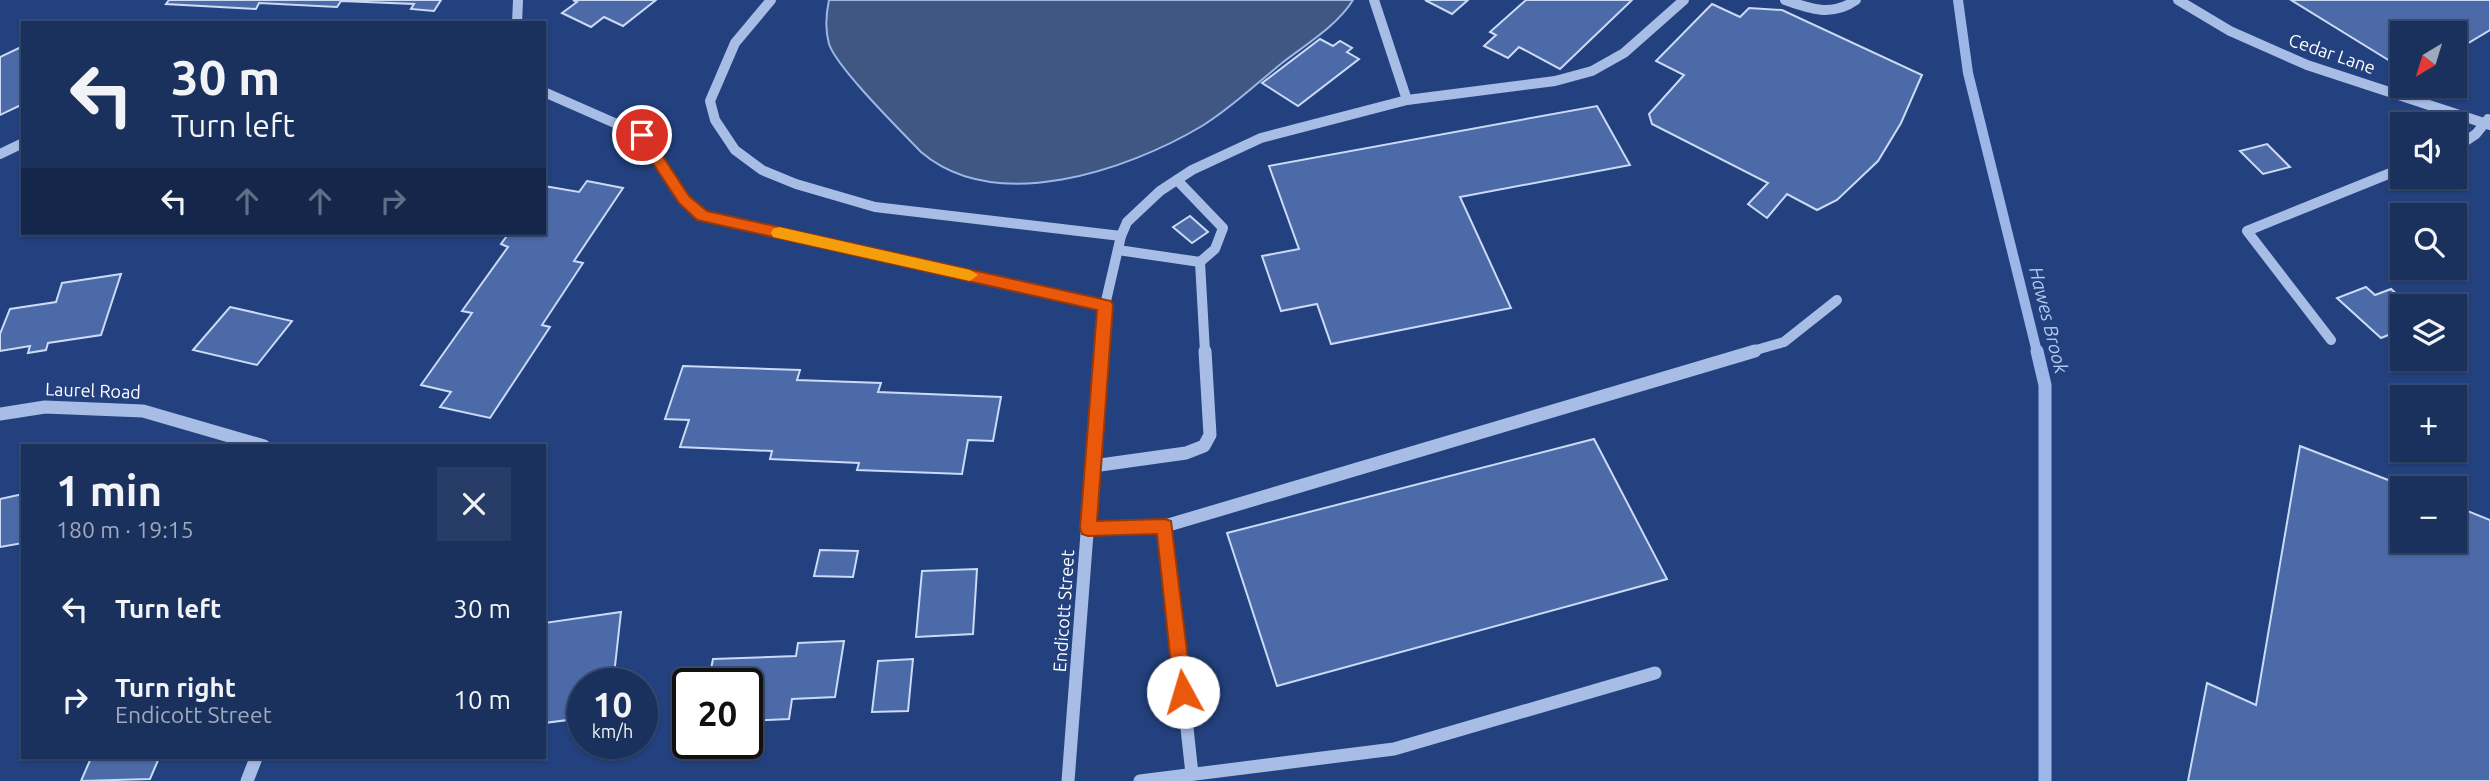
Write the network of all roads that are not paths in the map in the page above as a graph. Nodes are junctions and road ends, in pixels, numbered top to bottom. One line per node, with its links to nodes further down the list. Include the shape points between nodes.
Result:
1 (518, 0): 8 (street)
2 (772, 0): 17 (street, via 734,44 710,101 715,120 734,150 761,170 875,207)
3 (1374, 0): 10 (street)
4 (1684, 0): 10 (street, via 1624,53 1592,71 1555,81)
5 (1785, 0): 6 (street, via 1819,12 1846,9)
6 (1856, 0)
7 (2178, 0): 11 (street, Cedar Lane, via 2230,31 2307,65)
8 (517, 21)
9 (546, 93): 21 (street, via 642,135 684,200 702,216)
10 (1407, 100): 16 (street, via 1261,138)
11 (2488, 121): 12 (street)
12 (2467, 140)
13 (21, 144): 14 (street)
14 (0, 154)
15 (2390, 173): 22 (street, via 2248,231)
16 (1177, 180): 17 (street, via 1127,222); 19 (street, via 1223,228 1215,249)
17 (1121, 236): 18 (street, Endicott Street)
18 (1118, 250): 19 (street); 21 (street, Endicott Street)
19 (1200, 262): 25 (street, via 1210,435 1204,446 1186,453)
20 (1837, 300): 26 (street, via 1784,342)
21 (1105, 305): 25 (street, Endicott Street)
22 (2331, 340)
23 (0, 414): 24 (street, Laurel Road, via 45,407 143,411)
24 (257, 444)
25 (1093, 466): 27 (street, Endicott Street)
26 (1165, 526): 27 (street); 30 (street)
27 (1088, 528): 32 (street, Endicott Street)
28 (1655, 673): 30 (street, via 1394,749)
29 (256, 759): 31 (street)
30 (1192, 774): 33 (street)
31 (247, 781)
32 (1069, 781)
33 (1140, 781)

